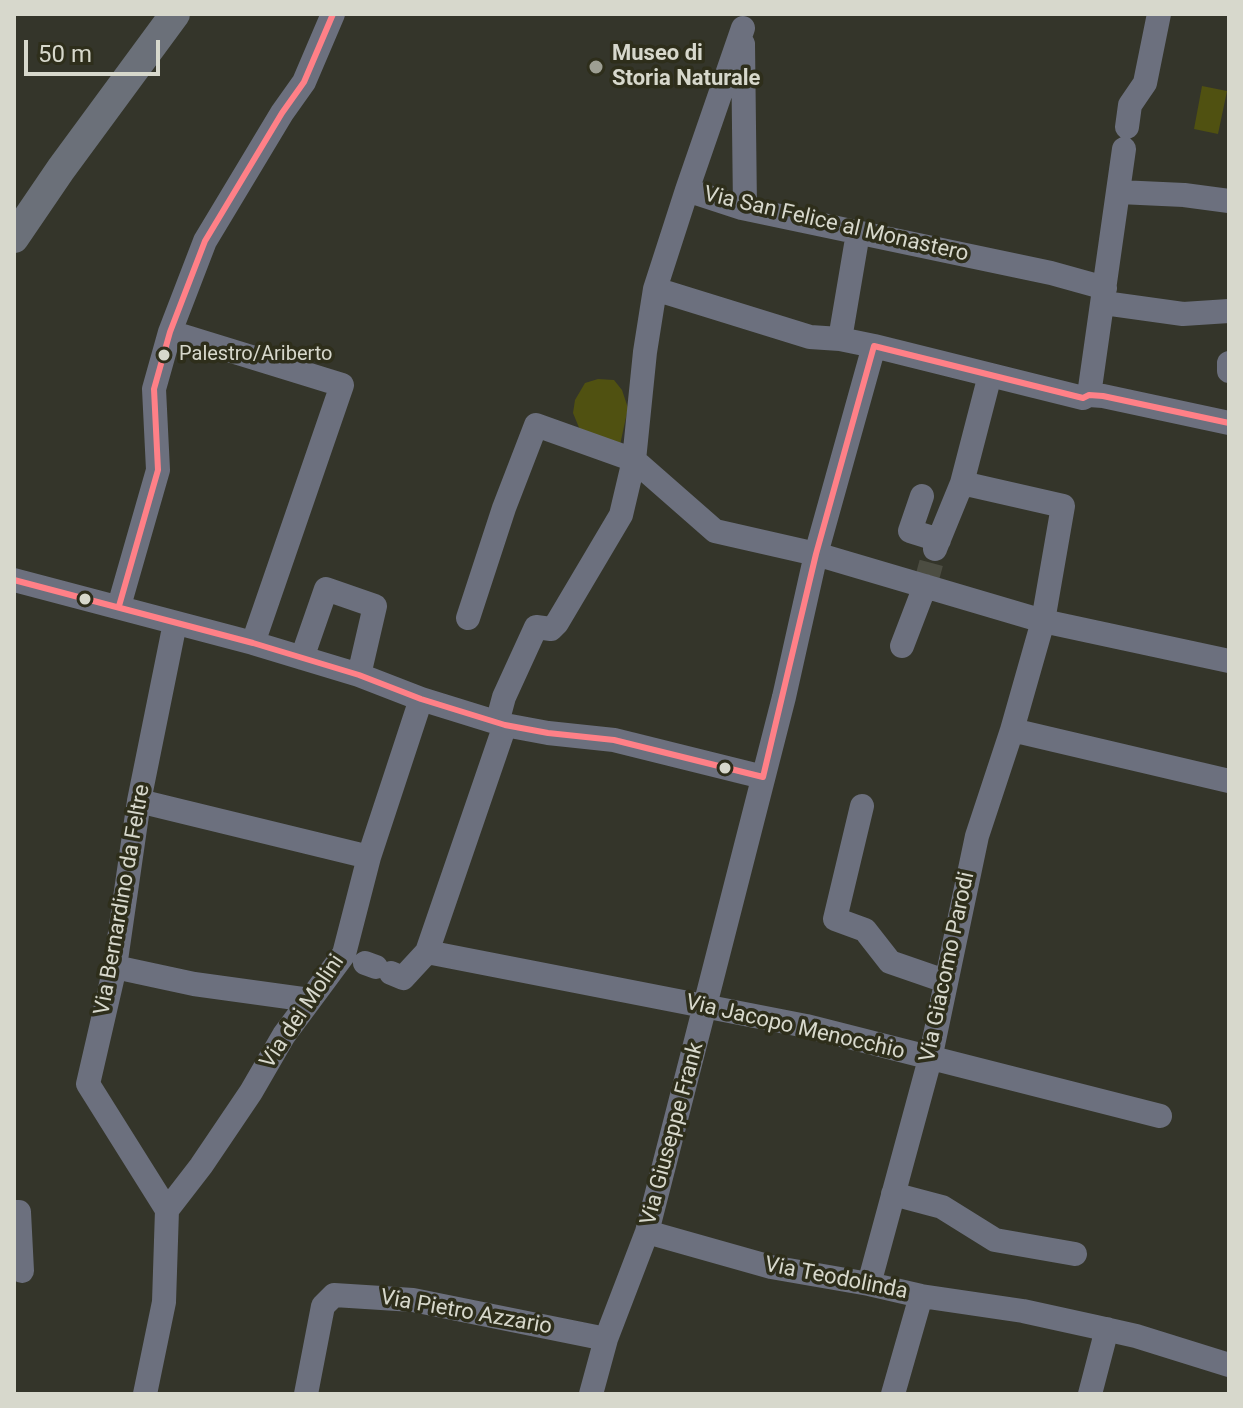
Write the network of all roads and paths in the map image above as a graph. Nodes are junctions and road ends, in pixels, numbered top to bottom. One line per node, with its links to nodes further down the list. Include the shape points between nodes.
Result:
1 (175, 14): 10 (main road)
2 (333, 14): 14 (street, via 304,82 205,241)
3 (1159, 14): 6 (street, via 1145,83 1130,105)
4 (743, 21): 5 (street, Via San Felice al Monastero); 8 (street)
5 (687, 190): 8 (street, Via San Felice al Monastero); 11 (street)
6 (1119, 192): 7 (street); 12 (street)
7 (1229, 201)
8 (745, 208): 9 (street, Via San Felice al Monastero)
9 (858, 233): 12 (street, Via San Felice al Monastero, via 1064,276); 15 (street)
10 (14, 238)
11 (655, 289): 15 (street, via 810,337); 22 (street)
12 (1104, 296): 13 (street, Via San Felice al Monastero, via 1183,314); 20 (street)
13 (1229, 311)
14 (170, 332): 28 (street, via 154,389 158,470); 32 (street, via 342,385)
15 (840, 339): 16 (street)
16 (874, 346): 19 (street); 25 (street, Via Giuseppe Frank)
17 (1229, 363): 18 (street)
18 (1229, 371)
19 (990, 375): 20 (street, via 1083,398); 23 (street)
20 (1089, 395): 21 (street)
21 (1228, 419)
22 (634, 460): 25 (street, via 715,531); 29 (street, via 536,425); 38 (street, via 621,515 557,623 551,629 536,627 504,697)
23 (962, 483): 24 (street, via 937,545 910,531); 30 (street, Via Giacomo Parodi, via 1063,506)
24 (922, 496)
25 (816, 554): 27 (street); 40 (street, Via Giuseppe Frank)
26 (14, 580): 28 (street)
27 (925, 586): 30 (street); 33 (street)
28 (119, 606): 31 (street)
29 (468, 618)
30 (1043, 621): 35 (street); 39 (street, Via Giacomo Parodi)
31 (175, 623): 32 (street); 42 (street, Via Bernardino da Feltre)
32 (253, 643): 34 (street)
33 (902, 646)
34 (302, 658): 36 (street); 36 (street, via 326,589 375,606)
35 (1229, 661)
36 (359, 675): 37 (street)
37 (421, 699): 38 (street); 44 (street, Via dei Molini)
38 (501, 724): 40 (street, via 614,740); 45 (street)
39 (1012, 730): 41 (street); 48 (street, Via Giacomo Parodi, via 977,836)
40 (763, 777): 50 (street, Via Giuseppe Frank)
41 (1229, 781)
42 (139, 801): 44 (street); 46 (street, Via Bernardino da Feltre)
43 (862, 806): 48 (street, via 835,919 865,930 890,962)
44 (369, 857): 49 (street, Via dei Molini, via 344,954)
45 (427, 952): 47 (street, via 403,978); 50 (street, Via Jacopo Menocchio)
46 (115, 967): 49 (street); 54 (street, Via Bernardino da Feltre, via 88,1084)
47 (377, 968)
48 (945, 981): 51 (street, Via Giacomo Parodi)
49 (310, 1000): 54 (street, Via dei Molini)
50 (707, 1008): 51 (street, Via Jacopo Menocchio, via 806,1026); 56 (street, Via Giuseppe Frank)
51 (930, 1059): 52 (street, Via Jacopo Menocchio); 53 (street, Via Giacomo Parodi)
52 (1160, 1116)
53 (893, 1194): 57 (street, via 942,1207 995,1240); 59 (street, Via Giacomo Parodi)
54 (167, 1210): 64 (street, via 164,1302)
55 (14, 1212): 58 (street, via 19,1212)
56 (647, 1232): 59 (street, Via Teodolinda, via 771,1267); 62 (street, Via Giuseppe Frank)
57 (1075, 1254)
58 (22, 1271)
59 (869, 1284): 60 (street, Via Teodolinda)
60 (921, 1296): 61 (street, Via Teodolinda); 67 (street)
61 (1107, 1329): 63 (street, Via Teodolinda); 68 (street)
62 (606, 1339): 65 (street, Via Pietro Azzario, via 413,1300 334,1295 323,1306); 66 (street, Via Giuseppe Frank)
63 (1229, 1365)
64 (145, 1394)
65 (306, 1394)
66 (591, 1394)
67 (893, 1394)
68 (1090, 1394)

